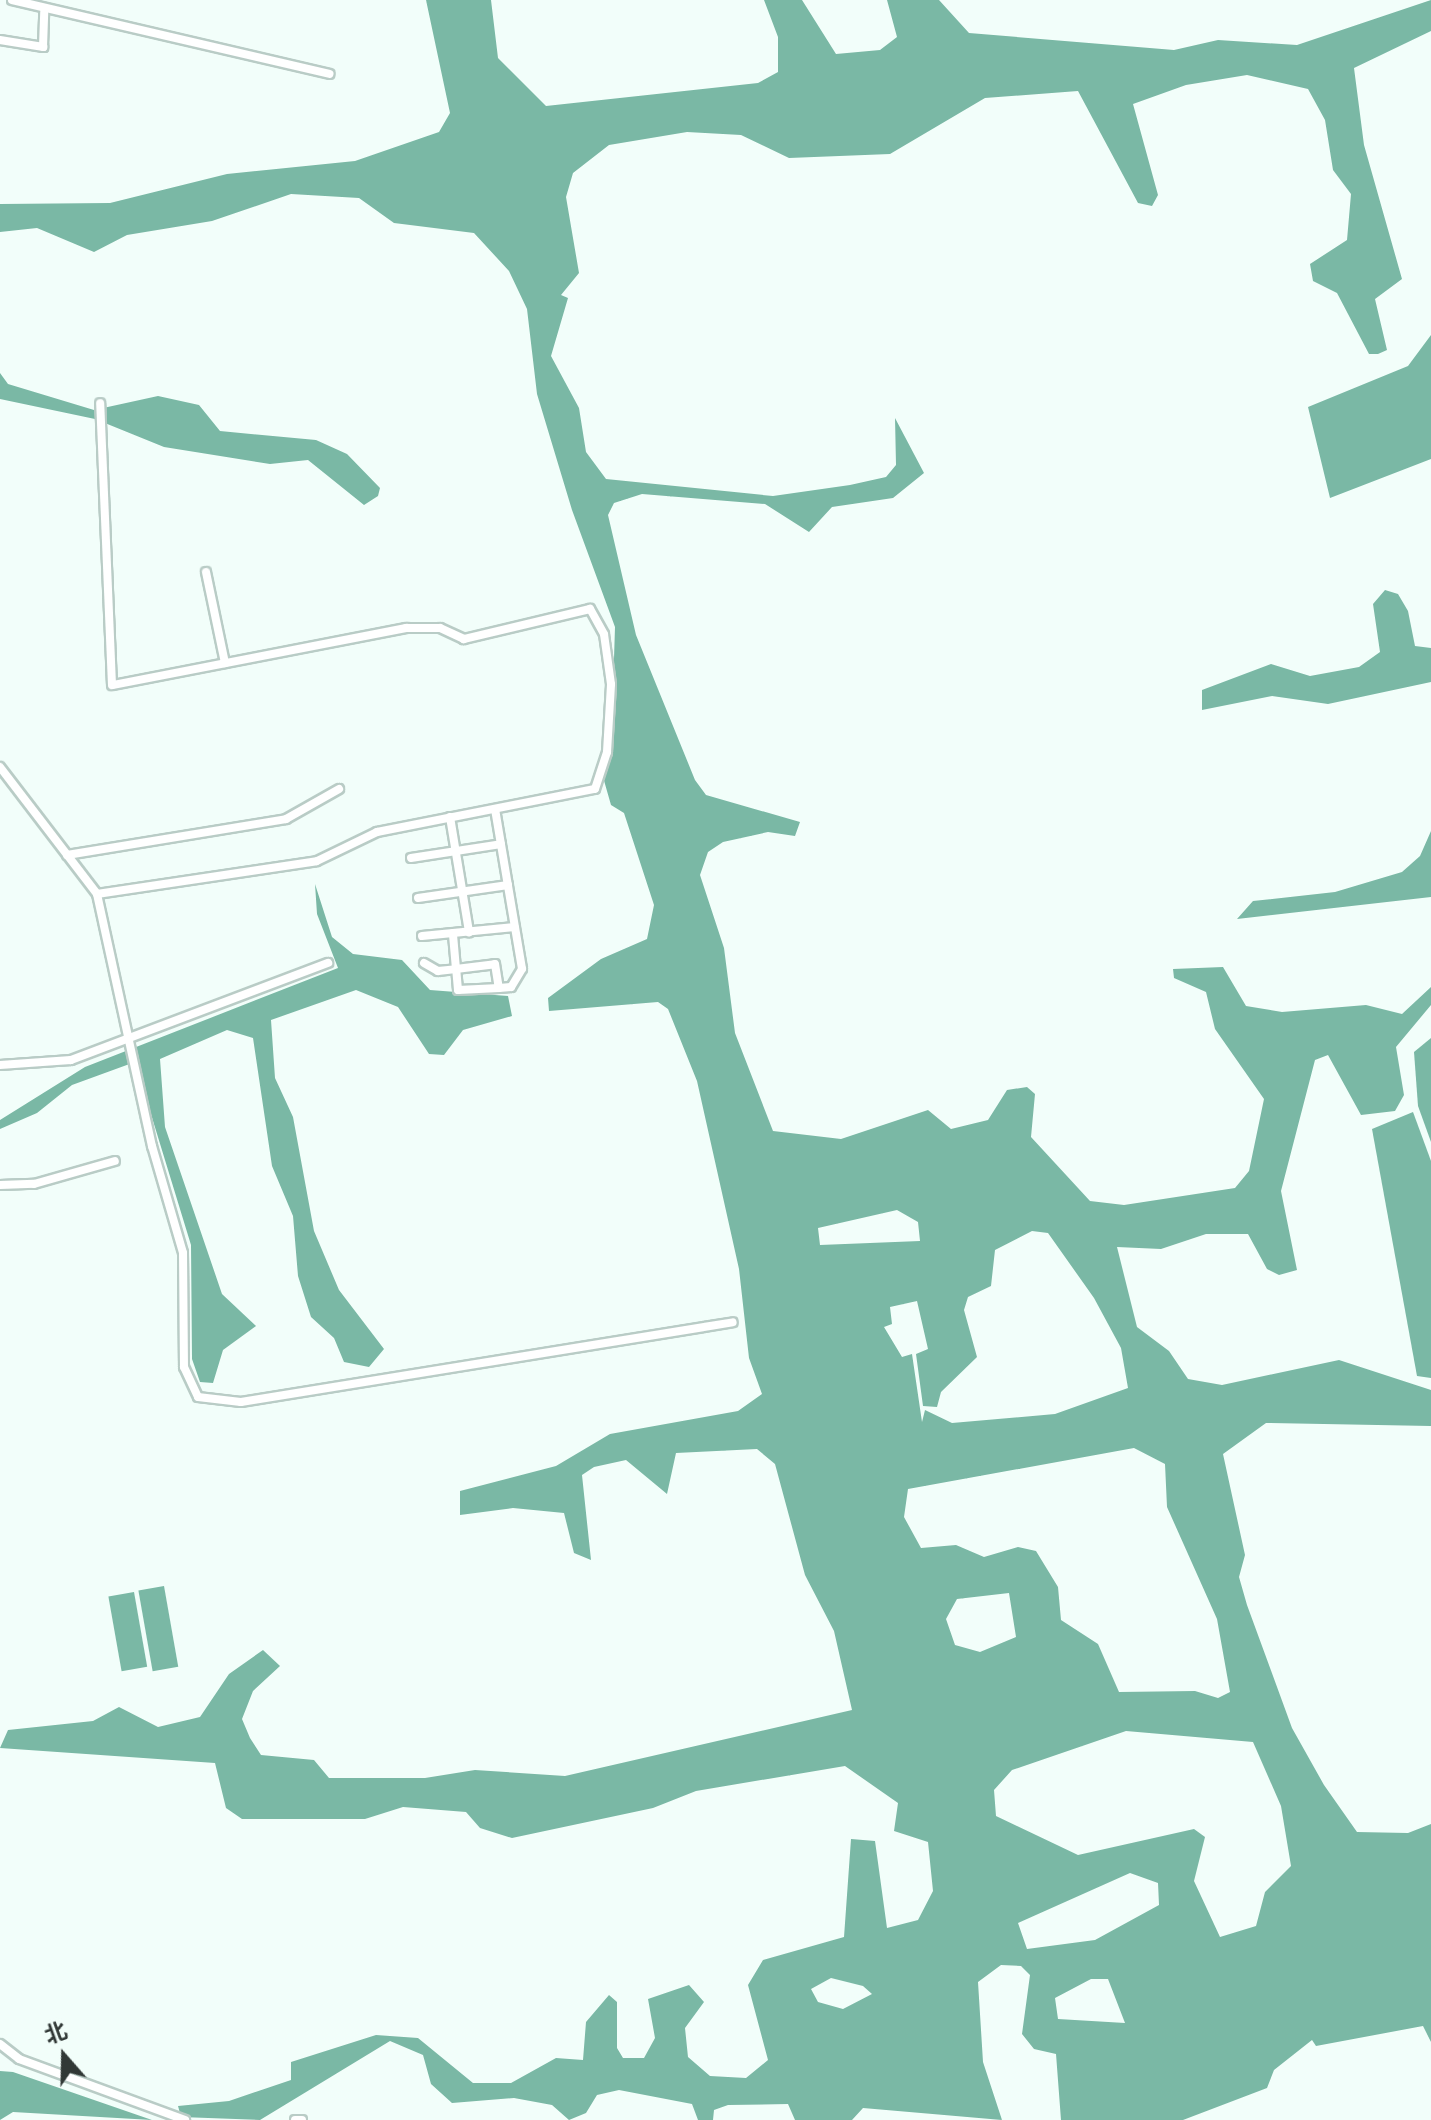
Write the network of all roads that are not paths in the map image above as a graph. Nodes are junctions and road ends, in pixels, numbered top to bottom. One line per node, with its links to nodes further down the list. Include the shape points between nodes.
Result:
1 (12, 0): 2 (street)
2 (44, 12): 3 (street, via 43,47); 4 (street)
3 (0, 40)
4 (330, 74)
5 (100, 406): 7 (street, via 112,685)
6 (206, 572): 7 (street)
7 (225, 663): 10 (street, via 406,628 440,628 464,639 569,610 594,611 611,684 607,752 595,789)
8 (0, 767): 14 (street)
9 (339, 789): 14 (street, via 286,819)
10 (495, 809): 11 (street); 12 (street)
11 (450, 817): 13 (street); 18 (street, via 377,832 317,861)
12 (501, 844): 13 (street); 16 (street)
13 (457, 851): 15 (street); 17 (street)
14 (67, 855): 18 (street)
15 (411, 858)
16 (508, 885): 17 (street); 20 (street)
17 (464, 892): 19 (street); 21 (street)
18 (97, 894): 28 (street)
19 (418, 898)
20 (515, 927): 21 (street); 27 (street, via 522,969 511,987)
21 (469, 932): 22 (street)
22 (453, 933): 23 (street); 26 (street)
23 (422, 936)
24 (328, 963): 28 (street)
25 (424, 963): 26 (street)
26 (456, 969): 27 (street, via 458,990); 27 (street, via 495,964)
27 (499, 988)
28 (129, 1044): 29 (street, via 71,1060); 32 (street, via 183,1253 184,1367 198,1397 241,1402)
29 (0, 1065)
30 (115, 1161): 31 (street, via 34,1184)
31 (0, 1185)
32 (733, 1322)
33 (0, 2044): 34 (street, via 19,2059)
34 (185, 2120)
35 (295, 2120): 36 (street)
36 (302, 2120)

